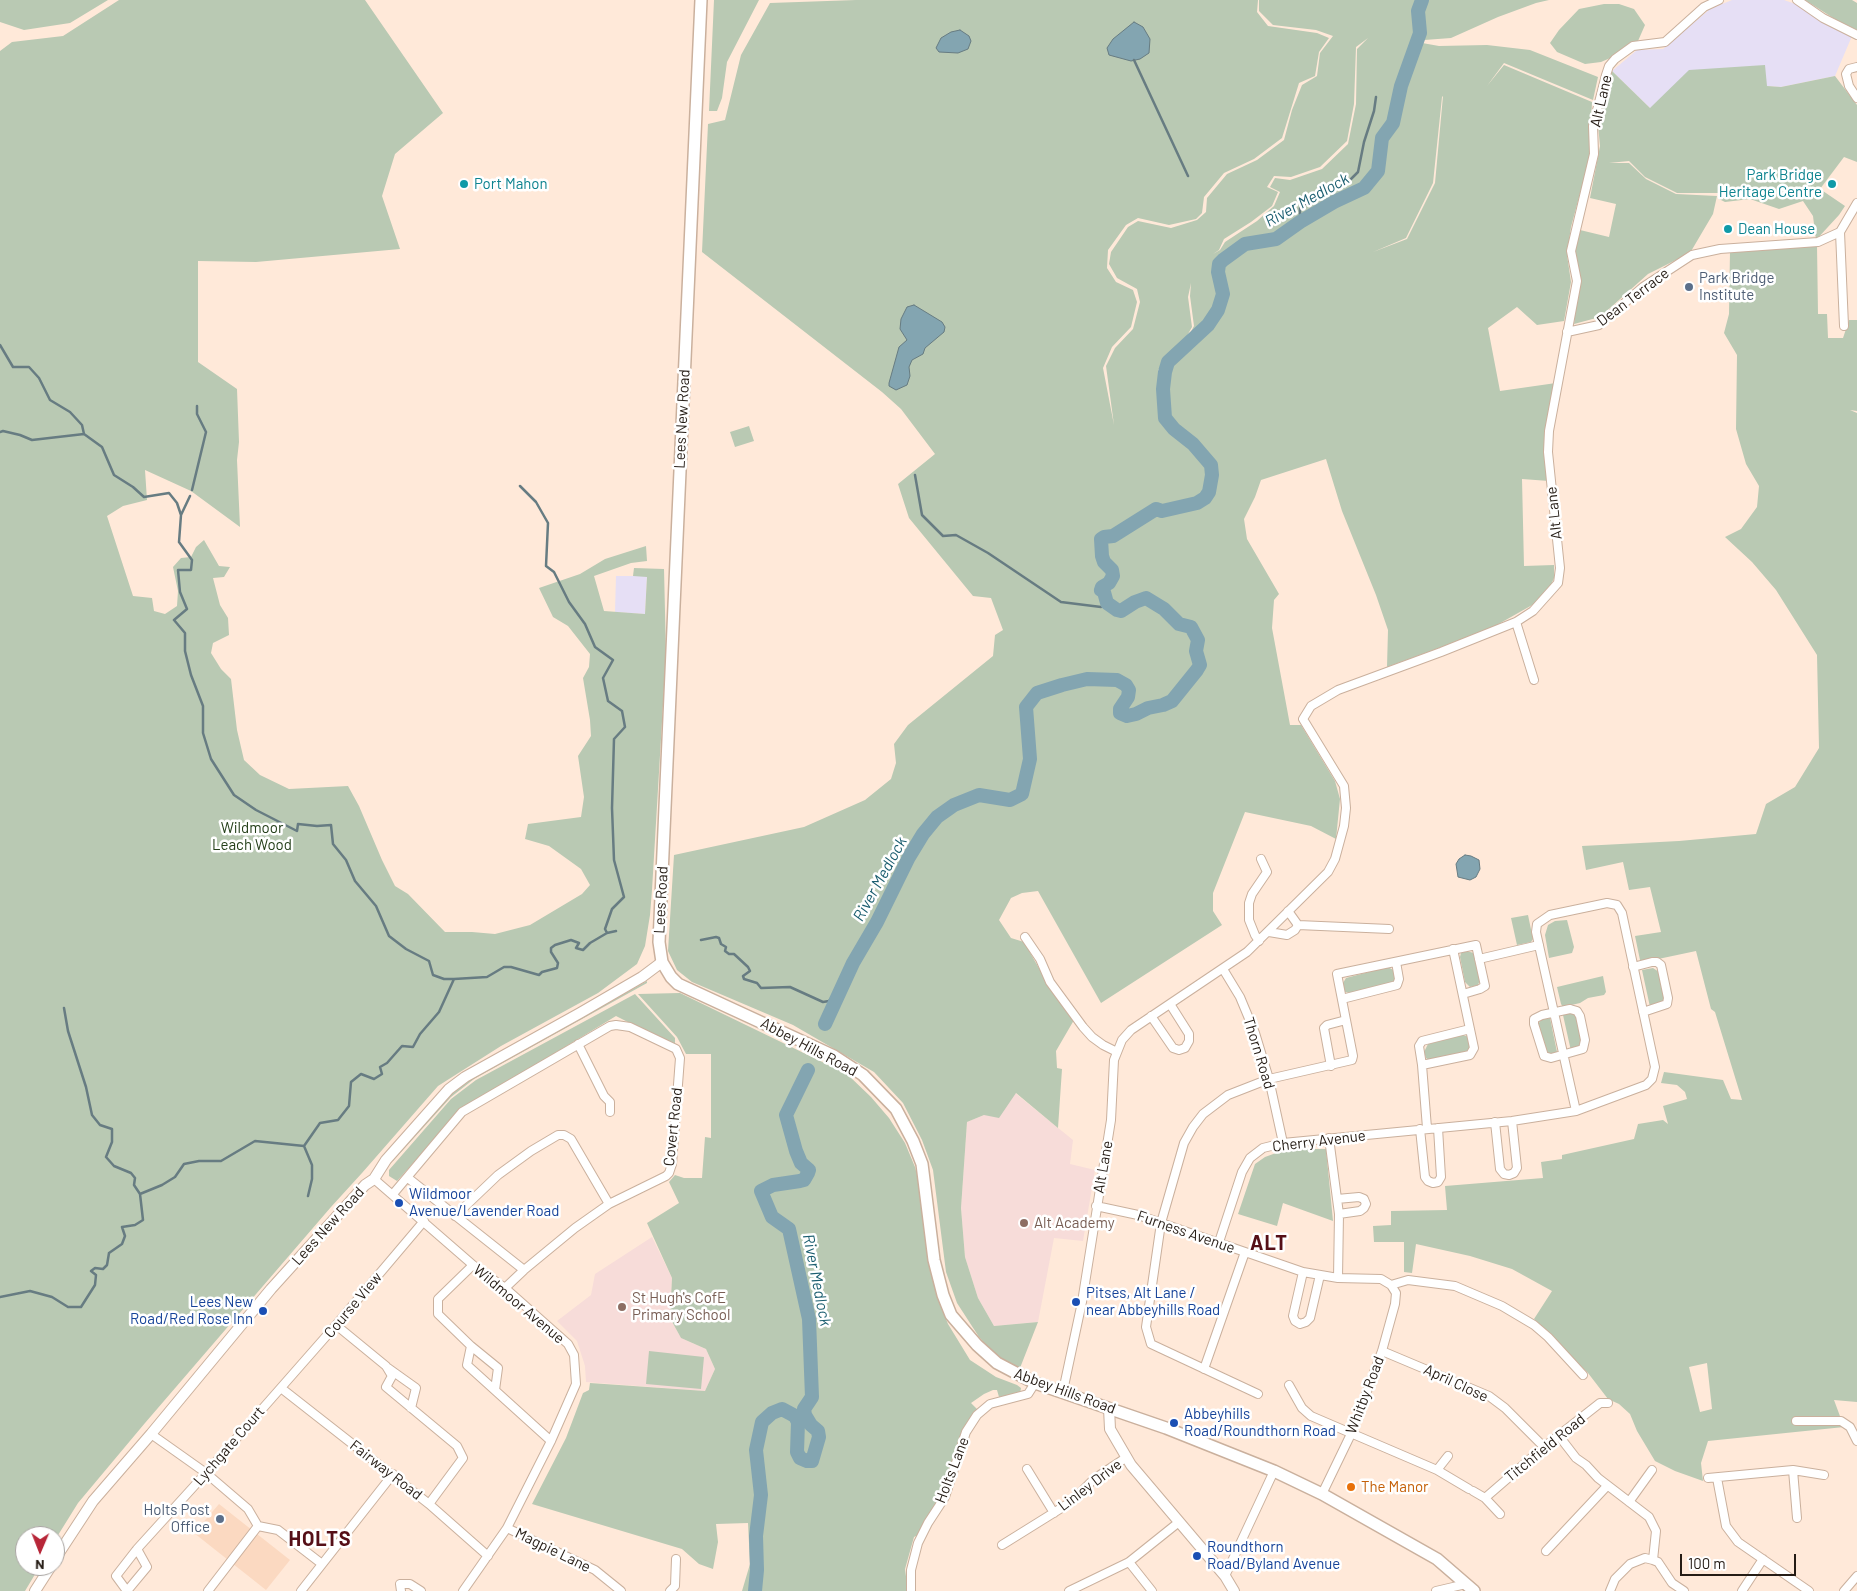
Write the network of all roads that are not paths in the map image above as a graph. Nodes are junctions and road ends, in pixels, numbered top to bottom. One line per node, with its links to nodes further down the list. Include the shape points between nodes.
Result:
1 (701, 0): 13 (main road, Lees New Road)
2 (1719, 0): 10 (street, Alt Lane, via 1704,6 1665,42 1633,46 1609,66 1593,126 1594,154 1571,251 1577,281)
3 (1797, 0): 4 (street)
4 (1857, 35)
5 (1857, 67): 6 (street, via 1849,69 1846,74)
6 (1857, 98)
7 (1857, 203): 8 (street)
8 (1840, 232): 9 (street); 10 (street, Dean Terrace, via 1818,242 1720,249 1692,255 1643,287 1599,326)
9 (1844, 326)
10 (1567, 332): 11 (street, Alt Lane, via 1548,452 1560,576 1558,583 1533,611)
11 (1516, 622): 12 (street); 15 (street, Alt Lane, via 1338,690 1311,706 1303,719 1344,786 1344,826 1335,860 1328,872)
12 (1534, 680)
13 (664, 838): 24 (main road, Lees Road, via 659,942)
14 (1261, 859): 20 (street, via 1267,872 1249,903 1249,920)
15 (1288, 911): 16 (street); 18 (street, Alt Lane)
16 (1298, 926): 17 (street); 18 (street, via 1287,934)
17 (1389, 929)
18 (1269, 932): 20 (street, Alt Lane)
19 (1025, 937): 37 (street, via 1050,982 1083,1027 1103,1045)
20 (1259, 940): 27 (street, Alt Lane)
21 (1539, 945): 23 (street); 26 (street, Cherry Avenue, via 1537,924 1550,916 1607,903 1617,906 1622,913); 31 (street)
22 (1453, 949): 23 (street, via 1476,945); 25 (street); 28 (street)
23 (1480, 958): 28 (street, via 1485,986)
24 (662, 962): 51 (street, Lees New Road, via 642,977 449,1089 386,1160); 75 (main road, Abbey Hills Road, via 678,984 834,1056 863,1075 884,1096 906,1127 922,1164 934,1260 951,1315 997,1363)
25 (1396, 962): 29 (street, via 1397,985); 29 (street, via 1337,974)
26 (1632, 967): 32 (street, Cherry Avenue); 32 (street, via 1652,962 1661,965 1667,1004)
27 (1223, 969): 30 (street, Alt Lane); 41 (street, Thorn Road, via 1240,997)
28 (1464, 994): 35 (street)
29 (1342, 998): 34 (street)
30 (1170, 1004): 33 (street, Alt Lane); 33 (street, via 1189,1034 1186,1048 1173,1048)
31 (1555, 1012): 38 (street); 38 (street, via 1572,1010 1580,1016 1583,1049); 38 (street, via 1536,1017 1534,1024 1544,1056 1551,1058)
32 (1643, 1012): 42 (street, Cherry Avenue, via 1655,1066 1652,1079 1646,1086)
33 (1152, 1016): 37 (street, Alt Lane, via 1131,1030)
34 (1346, 1020): 40 (street, via 1353,1058); 40 (street, via 1324,1028)
35 (1470, 1029): 39 (street, via 1422,1041 1419,1046); 39 (street, via 1474,1048 1470,1054)
36 (578, 1044): 43 (street, via 610,1102); 50 (street, Covert Road, via 462,1112); 54 (street, Covert Road, via 610,1026 621,1025 676,1049 680,1058 669,1173)
37 (1117, 1052): 55 (street, Alt Lane, via 1111,1120)
38 (1564, 1054): 42 (street)
39 (1422, 1065): 47 (street)
40 (1331, 1066): 41 (street)
41 (1269, 1079): 49 (street, Thorn Road); 59 (street, via 1228,1095 1203,1114 1193,1127 1184,1144)
42 (1576, 1111): 44 (street, Cherry Avenue)
43 (610, 1112)
44 (1512, 1121): 45 (street, Cherry Avenue); 45 (street, via 1517,1168 1514,1174 1509,1175 1500,1169)
45 (1495, 1122): 46 (street, Cherry Avenue)
46 (1438, 1128): 47 (street, Cherry Avenue); 47 (street, via 1441,1177 1433,1183 1425,1177)
47 (1424, 1129): 48 (street, Cherry Avenue)
48 (1329, 1138): 49 (street, Cherry Avenue); 53 (street)
49 (1282, 1143): 60 (street, Cherry Avenue, via 1263,1148 1247,1162)
50 (408, 1178): 52 (street, Covert Road); 57 (street, Wildmoor Avenue)
51 (374, 1179): 52 (street, Wildmoor Avenue); 85 (street, Lees New Road, via 271,1289)
52 (394, 1194): 58 (street, Wildmoor Avenue)
53 (1337, 1200): 56 (street); 56 (street, via 1360,1197 1366,1204 1360,1211)
54 (609, 1204): 57 (street, via 571,1139 558,1135 498,1175); 63 (street, Covert Road)
55 (1096, 1206): 59 (street, Furness Avenue); 79 (street, Alt Lane, via 1082,1302)
56 (1339, 1214): 66 (street)
57 (455, 1216): 63 (street, Wildmoor Avenue)
58 (424, 1221): 62 (street, Wildmoor Avenue); 69 (street, Course View)
59 (1161, 1223): 60 (street, Furness Avenue); 73 (street, via 1146,1327 1151,1344)
60 (1219, 1242): 61 (street, Furness Avenue)
61 (1246, 1252): 64 (street, Furness Avenue); 73 (street)
62 (473, 1265): 68 (street, Wildmoor Avenue); 70 (street, via 438,1299 438,1314)
63 (524, 1270): 68 (street, Covert Road)
64 (1303, 1272): 65 (street, Furness Avenue); 65 (street, via 1293,1316 1300,1324 1310,1318)
65 (1320, 1275): 66 (street, Furness Avenue)
66 (1338, 1278): 67 (street, Furness Avenue, via 1381,1279)
67 (1391, 1285): 71 (street, Whitby Road, via 1396,1293 1395,1304); 74 (street, Furness Avenue, via 1408,1280 1455,1286 1502,1306 1548,1337)
68 (505, 1288): 88 (street, Wildmoor Avenue, via 568,1344 574,1355 576,1384)
69 (336, 1324): 72 (street); 77 (street, Course View)
70 (471, 1346): 78 (street, via 498,1368); 78 (street, via 467,1365)
71 (1382, 1351): 86 (street, Whitby Road); 90 (street, April Close, via 1489,1396)
72 (386, 1366): 82 (street, via 416,1388); 82 (street, via 392,1376 386,1387)
73 (1204, 1369): 80 (street)
74 (1583, 1376)
75 (1035, 1383): 79 (main road, Abbey Hills Road); 138 (street, Holts Lane, via 1028,1394 990,1404 977,1415 966,1432 945,1497 918,1543 911,1570)
76 (1289, 1385): 86 (street, via 1302,1408 1311,1416)
77 (281, 1388): 98 (street, Lychgate Court); 99 (street, Fairway Road)
78 (496, 1390): 88 (street)
79 (1063, 1391): 83 (main road, Abbey Hills Road)
80 (1258, 1394)
81 (1608, 1403): 87 (street, Titchfield Road, via 1600,1403)
82 (412, 1408): 107 (street, via 456,1446 463,1458)
83 (1109, 1408): 92 (street, via 1110,1429); 97 (main road, Abbey Hills Road)
84 (1796, 1421): 89 (street, via 1841,1421 1850,1427)
85 (151, 1434): 98 (street); 114 (street, Lees New Road, via 93,1501)
86 (1351, 1434): 94 (street); 104 (street, Whitby Road)
87 (1559, 1436): 90 (street, Titchfield Road); 103 (street, via 1576,1458)
88 (551, 1441): 113 (street, Wildmoor Avenue)
89 (1857, 1441)
90 (1544, 1447): 105 (street, Titchfield Road)
91 (1448, 1456): 94 (street)
92 (1127, 1457): 108 (street, Linley Drive, via 1094,1479 1071,1502); 111 (street)
93 (1027, 1469): 108 (street, Linley Drive)
94 (1437, 1470): 105 (street)
95 (1652, 1470): 106 (street)
96 (1793, 1470): 100 (street); 102 (street); 110 (street)
97 (1274, 1471): 104 (main road, Abbey Hills Road); 125 (street)
98 (206, 1473): 112 (street, via 248,1509); 116 (street, Lychgate Court)
99 (393, 1474): 107 (street, Fairway Road); 123 (street)
100 (1824, 1475)
101 (1708, 1478): 102 (street)
102 (1717, 1478): 120 (street, via 1726,1526 1738,1542)
103 (1607, 1486): 106 (street); 117 (street)
104 (1322, 1494): 127 (main road, Abbey Hills Road, via 1437,1559)
105 (1485, 1498): 109 (street)
106 (1629, 1502): 121 (street, via 1649,1517 1656,1530)
107 (429, 1504): 118 (street, Fairway Road)
108 (1054, 1513): 115 (street, Linley Drive)
109 (1500, 1514)
110 (1797, 1518)
111 (1179, 1522): 122 (street); 125 (street)
112 (258, 1526): 123 (street, via 278,1530); 131 (street)
113 (508, 1528): 118 (street, Wildmoor Avenue); 136 (street, Magpie Lane, via 594,1570)
114 (65, 1544)
115 (1002, 1545)
116 (137, 1549): 130 (street, Lychgate Court, via 147,1568); 130 (street, Lychgate Court, via 116,1576)
117 (1546, 1551)
118 (488, 1556): 135 (street, Wildmoor Avenue)
119 (676, 1559): 137 (street, via 675,1586)
120 (1763, 1559): 145 (street); 146 (street)
121 (1653, 1560): 143 (street, via 1645,1558 1630,1564 1615,1579); 144 (street, via 1658,1562 1672,1583)
122 (1129, 1562): 139 (street); 140 (street)
123 (322, 1564): 132 (street)
124 (45, 1576): 129 (street)
125 (1225, 1576): 141 (street)
126 (1857, 1576): 128 (street)
127 (1470, 1587): 142 (street)
128 (1850, 1588)
129 (35, 1591)
130 (127, 1591)
131 (208, 1591)
132 (300, 1591)
133 (401, 1591): 134 (street, via 400,1584 410,1584)
134 (421, 1591)
135 (463, 1591)
136 (621, 1591)
137 (670, 1591)
138 (911, 1591)
139 (1069, 1591)
140 (1152, 1591)
141 (1234, 1591)
142 (1436, 1591)
143 (1610, 1591)
144 (1684, 1591)
145 (1742, 1591)
146 (1809, 1591)

